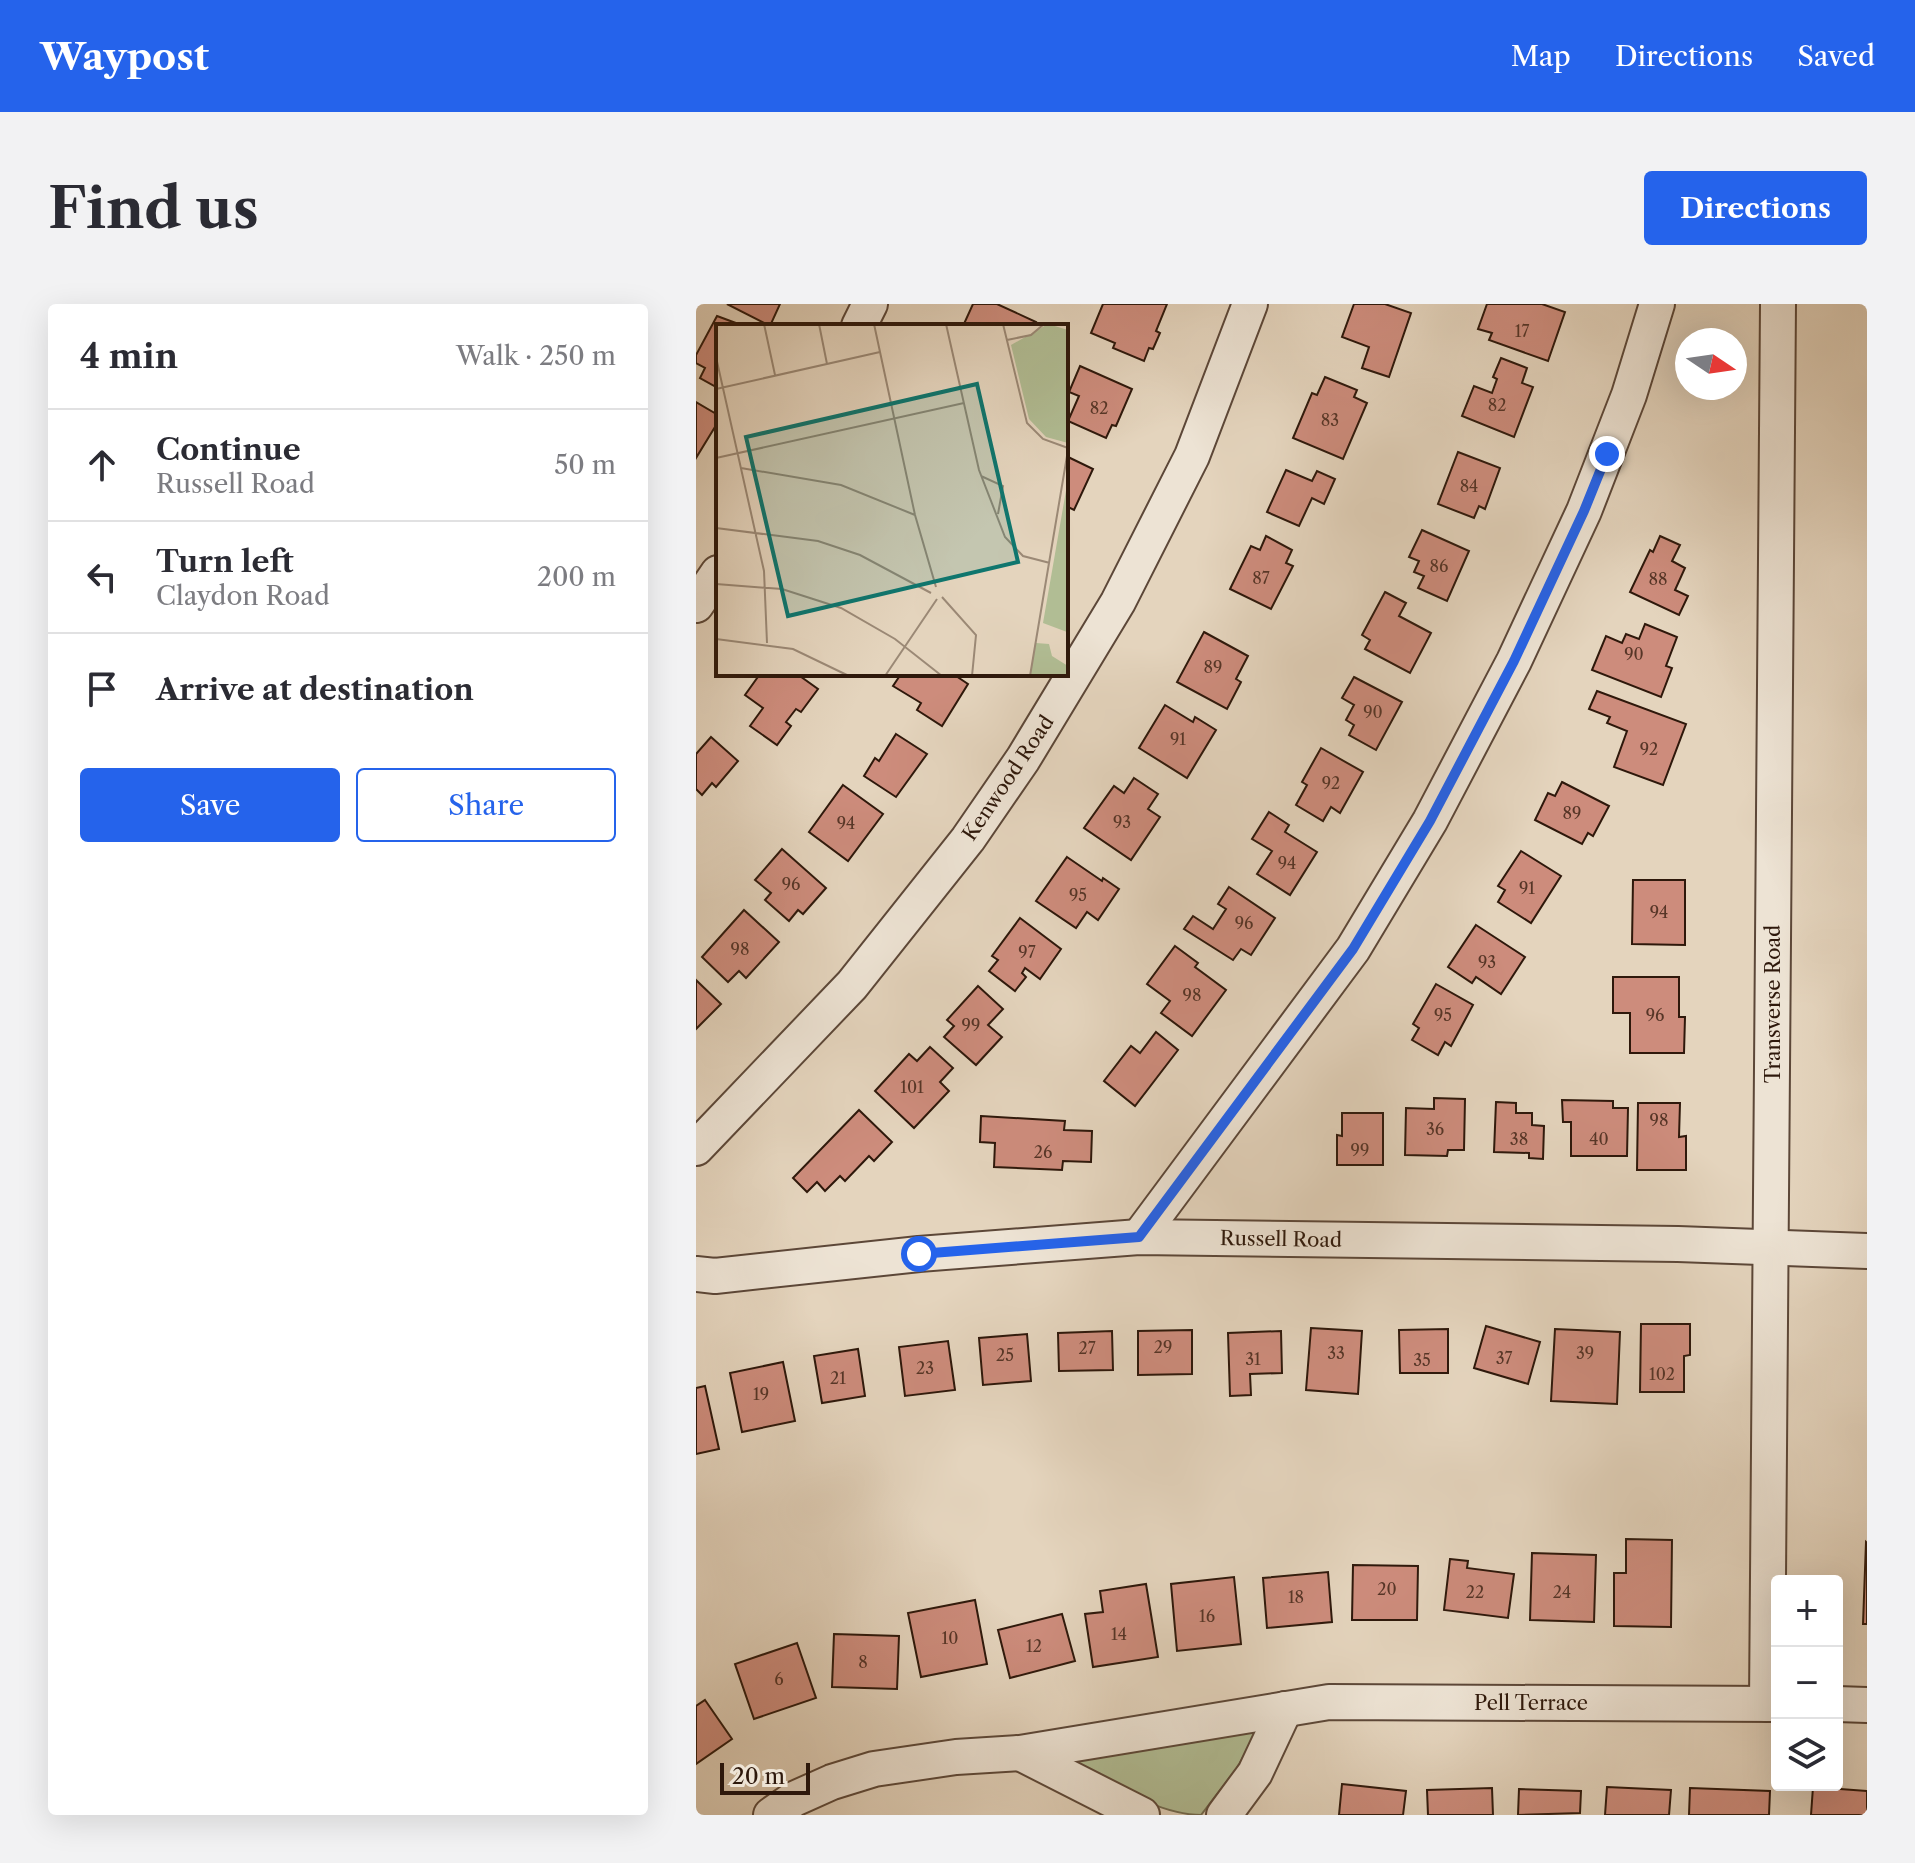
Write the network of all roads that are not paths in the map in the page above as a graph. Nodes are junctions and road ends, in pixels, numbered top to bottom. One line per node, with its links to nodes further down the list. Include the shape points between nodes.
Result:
1 (870, 304): 5 (street)
2 (1250, 304): 8 (street, Kenwood Road, via 1192,456 1118,602 1023,759 968,839 852,985)
3 (1657, 304): 9 (street, via 1584,511 1514,661 1430,821 1353,949)
4 (1778, 304): 10 (street, Transverse Road)
5 (860, 324)
6 (716, 576): 7 (street)
7 (696, 605)
8 (696, 1148)
9 (1139, 1237): 10 (street, Russell Road); 12 (street, Russell Road)
10 (1771, 1249): 11 (street, Russell Road); 13 (street, Transverse Road)
11 (1867, 1251)
12 (696, 1274)
13 (1772, 1647)
14 (1771, 1704): 17 (street, Pell Terrace, via 1329,1702)
15 (1843, 1704): 16 (street)
16 (1867, 1705)
17 (1285, 1709): 18 (street, Pell Terrace); 21 (street, via 1255,1773)
18 (1020, 1753): 19 (street, Pell Terrace, via 874,1769 832,1782); 20 (street)
19 (771, 1815)
20 (1142, 1815)
21 (1224, 1815)

